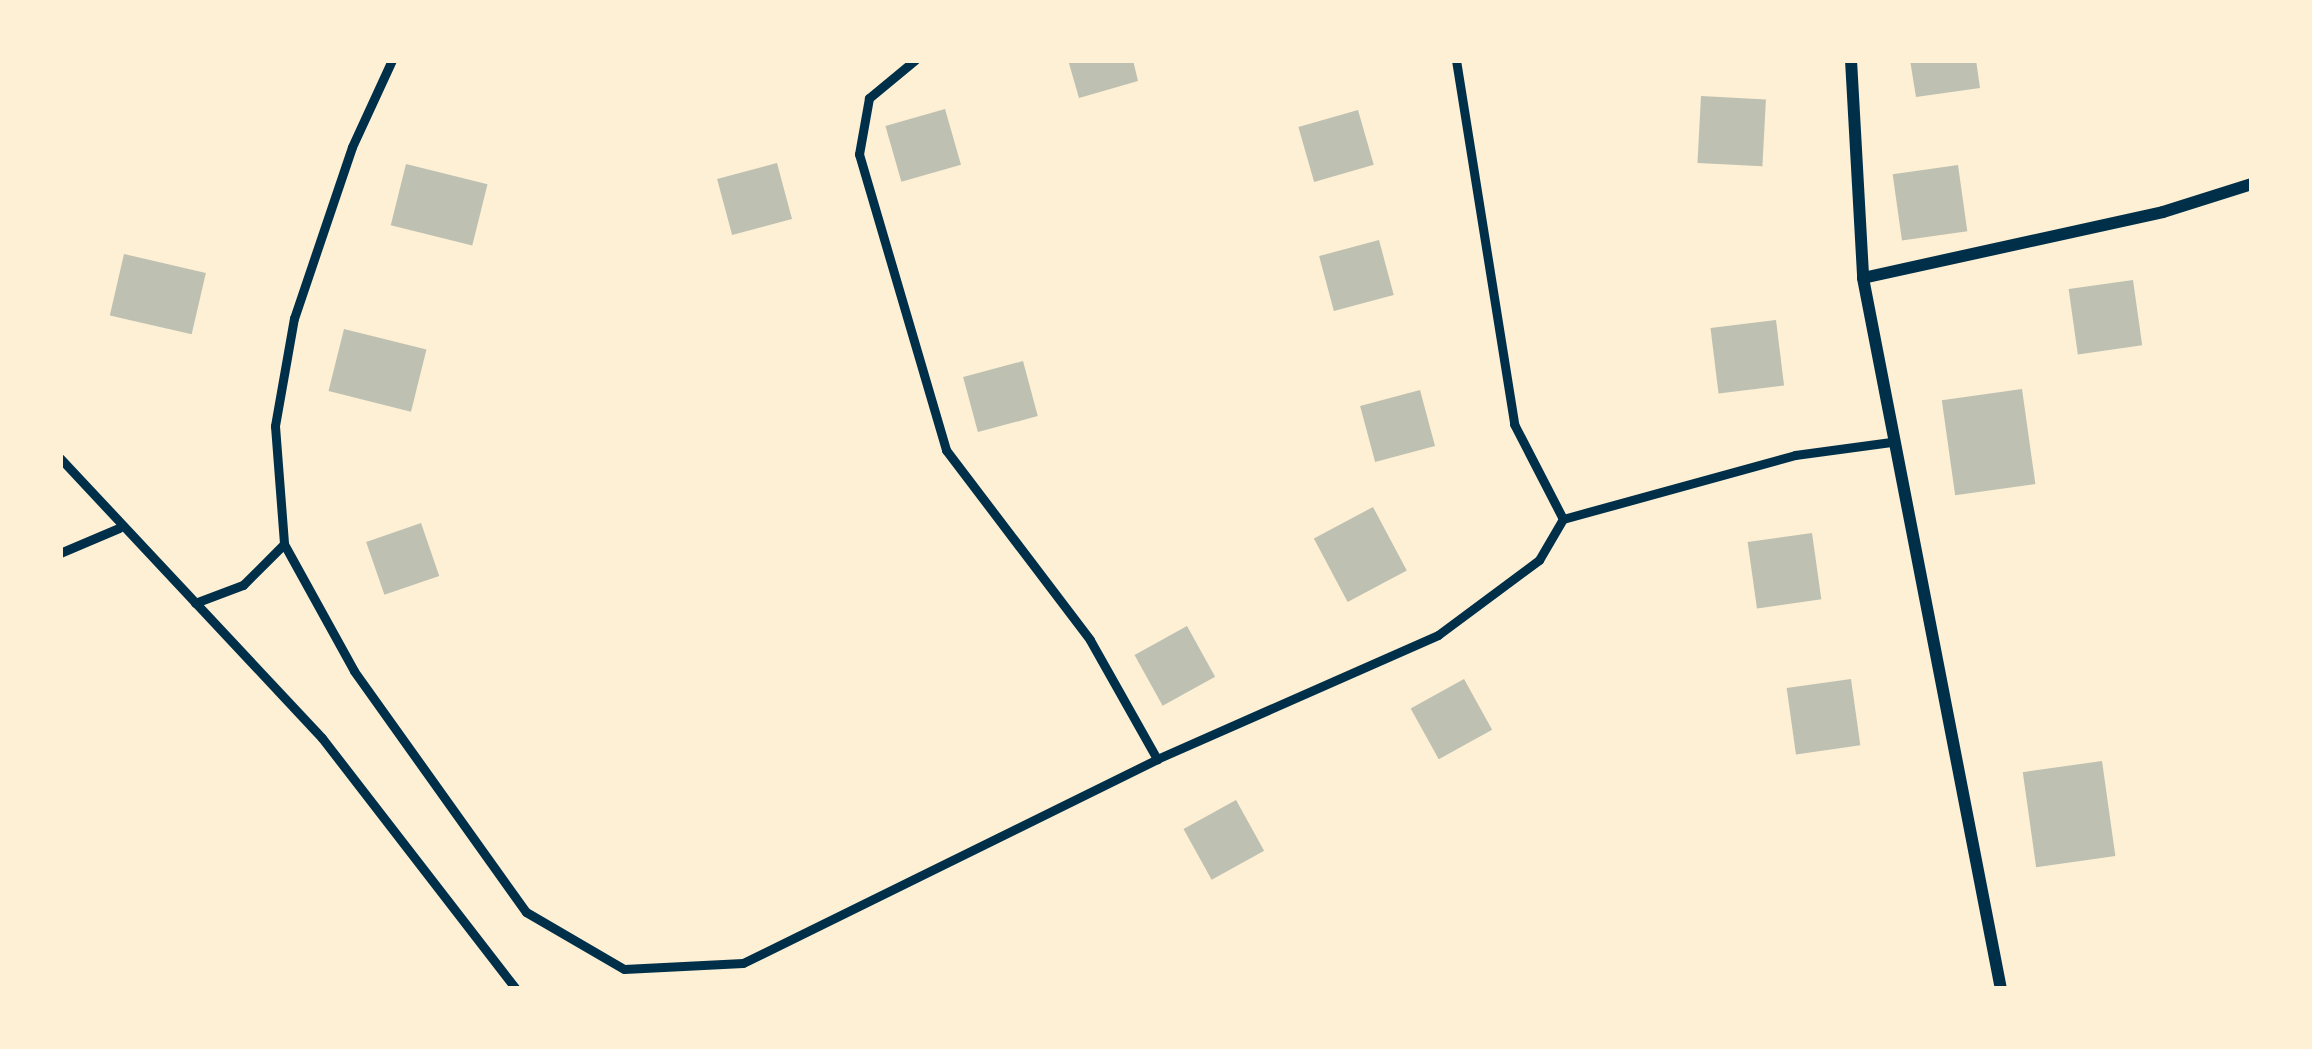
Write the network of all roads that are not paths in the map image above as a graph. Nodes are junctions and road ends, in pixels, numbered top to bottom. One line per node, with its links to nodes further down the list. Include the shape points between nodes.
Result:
1 (392, 60): 11 (lane, via 352,147 294,318 274,426)
2 (915, 60): 14 (lane, via 869,98 859,154 946,450 1090,640)
3 (1456, 60): 9 (lane, via 1514,424)
4 (1851, 60): 6 (street)
5 (2252, 184): 6 (street, via 2163,212)
6 (1863, 278): 7 (street)
7 (1891, 442): 9 (lane, via 1796,455); 16 (street)
8 (60, 458): 10 (lane)
9 (1563, 519): 14 (lane, via 1539,560 1438,635)
10 (118, 528): 12 (lane); 13 (lane)
11 (284, 544): 13 (lane, via 244,585); 14 (lane, via 354,671 526,912 624,969 743,963)
12 (60, 553)
13 (194, 603): 15 (lane, via 322,738)
14 (1157, 759)
15 (516, 989)
16 (2002, 989)

